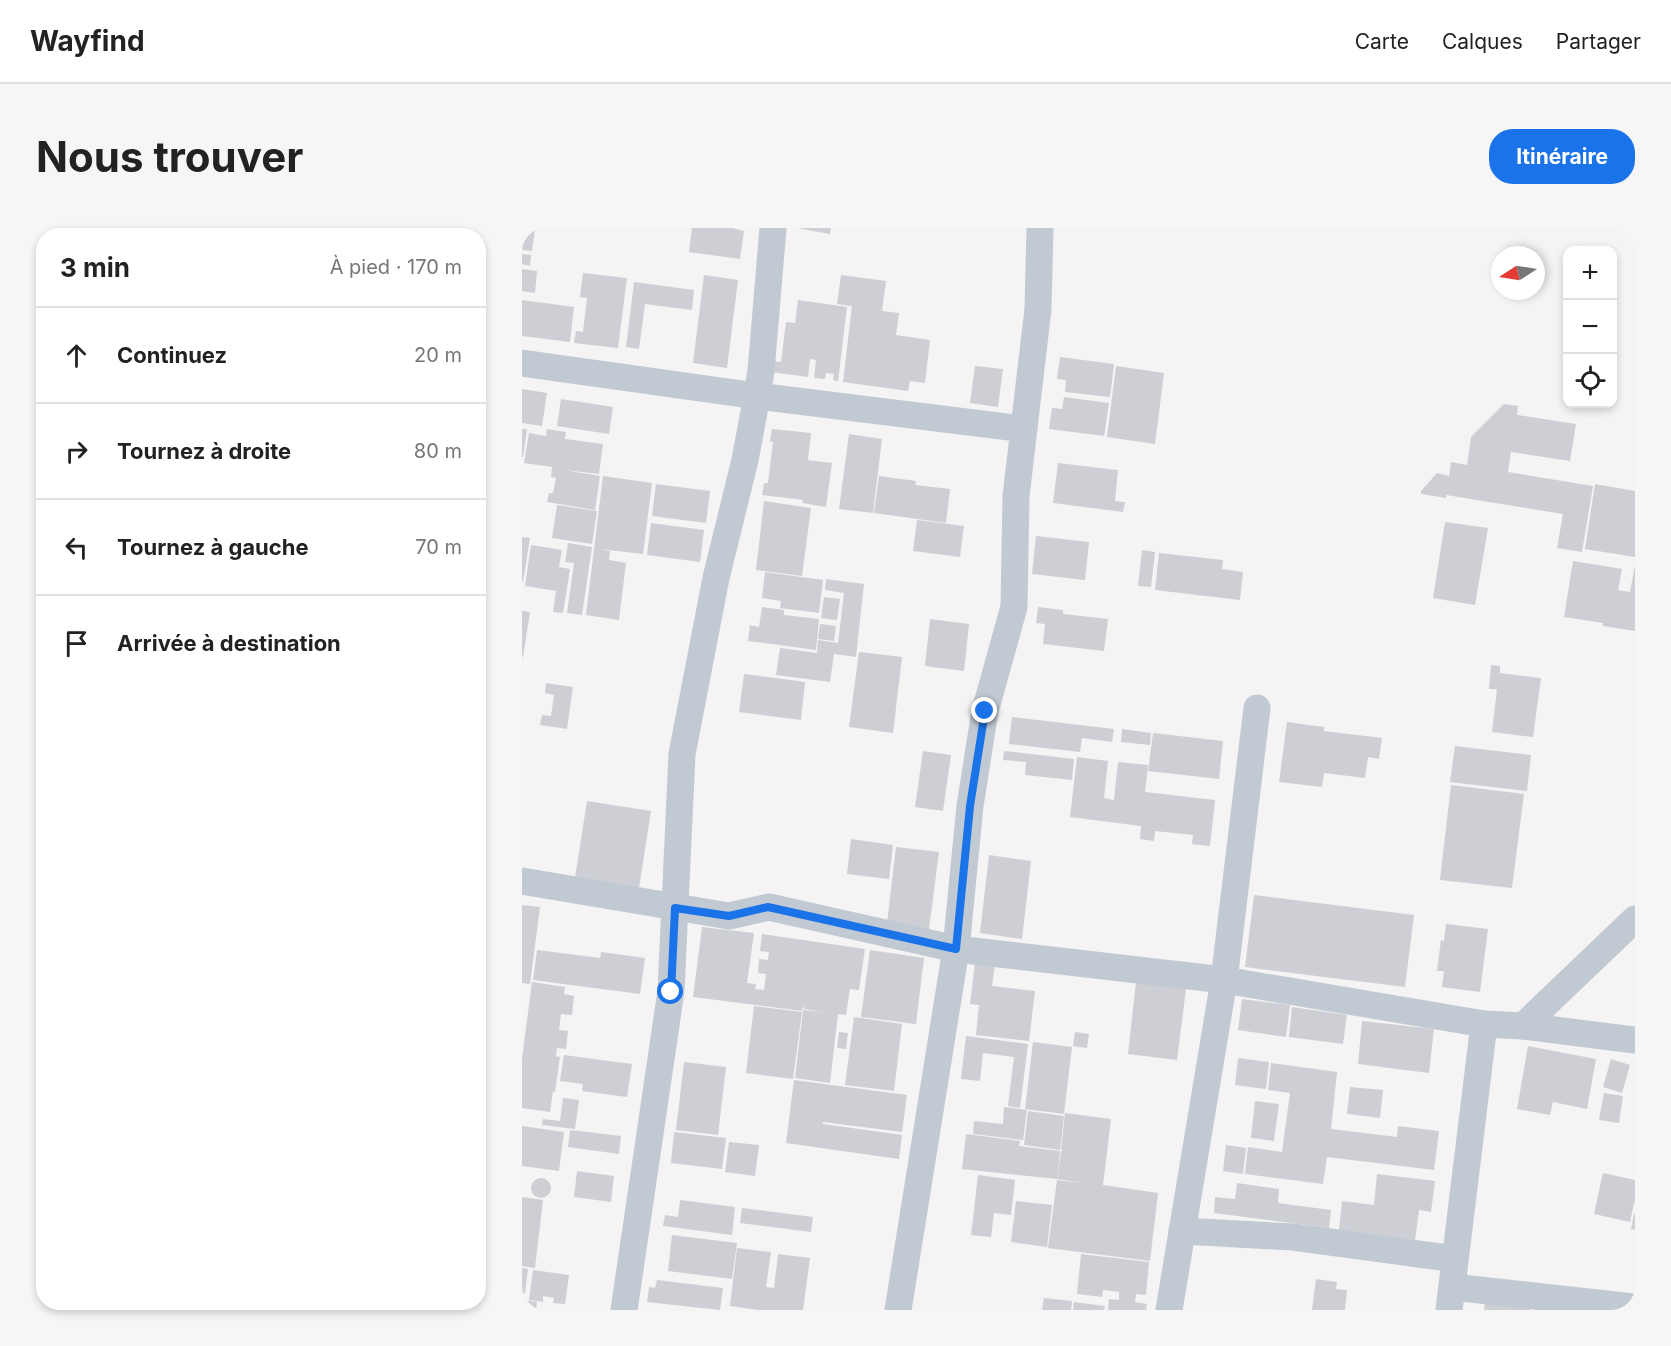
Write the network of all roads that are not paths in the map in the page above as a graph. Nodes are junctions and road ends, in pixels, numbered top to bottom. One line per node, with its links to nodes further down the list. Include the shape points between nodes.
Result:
1 (773, 228): 4 (street)
2 (1040, 228): 5 (street, via 1038,309)
3 (522, 363): 4 (street)
4 (757, 396): 5 (street); 8 (street, via 682,754)
5 (1024, 429): 10 (street, via 1016,496 1014,607 985,711 970,806)
6 (1257, 708): 11 (street)
7 (522, 881): 8 (street)
8 (675, 908): 10 (street, via 729,916 768,907); 19 (street, via 671,992)
9 (1635, 919): 13 (street)
10 (956, 949): 11 (street); 20 (street)
11 (1224, 980): 12 (street); 15 (street)
12 (1484, 1024): 13 (street); 16 (street)
13 (1523, 1026): 14 (street)
14 (1635, 1040)
15 (1182, 1231): 16 (street, via 1293,1237); 21 (street)
16 (1455, 1258): 17 (street)
17 (1450, 1299): 18 (street)
18 (1635, 1307)
19 (624, 1310)
20 (898, 1310)
21 (1169, 1310)

